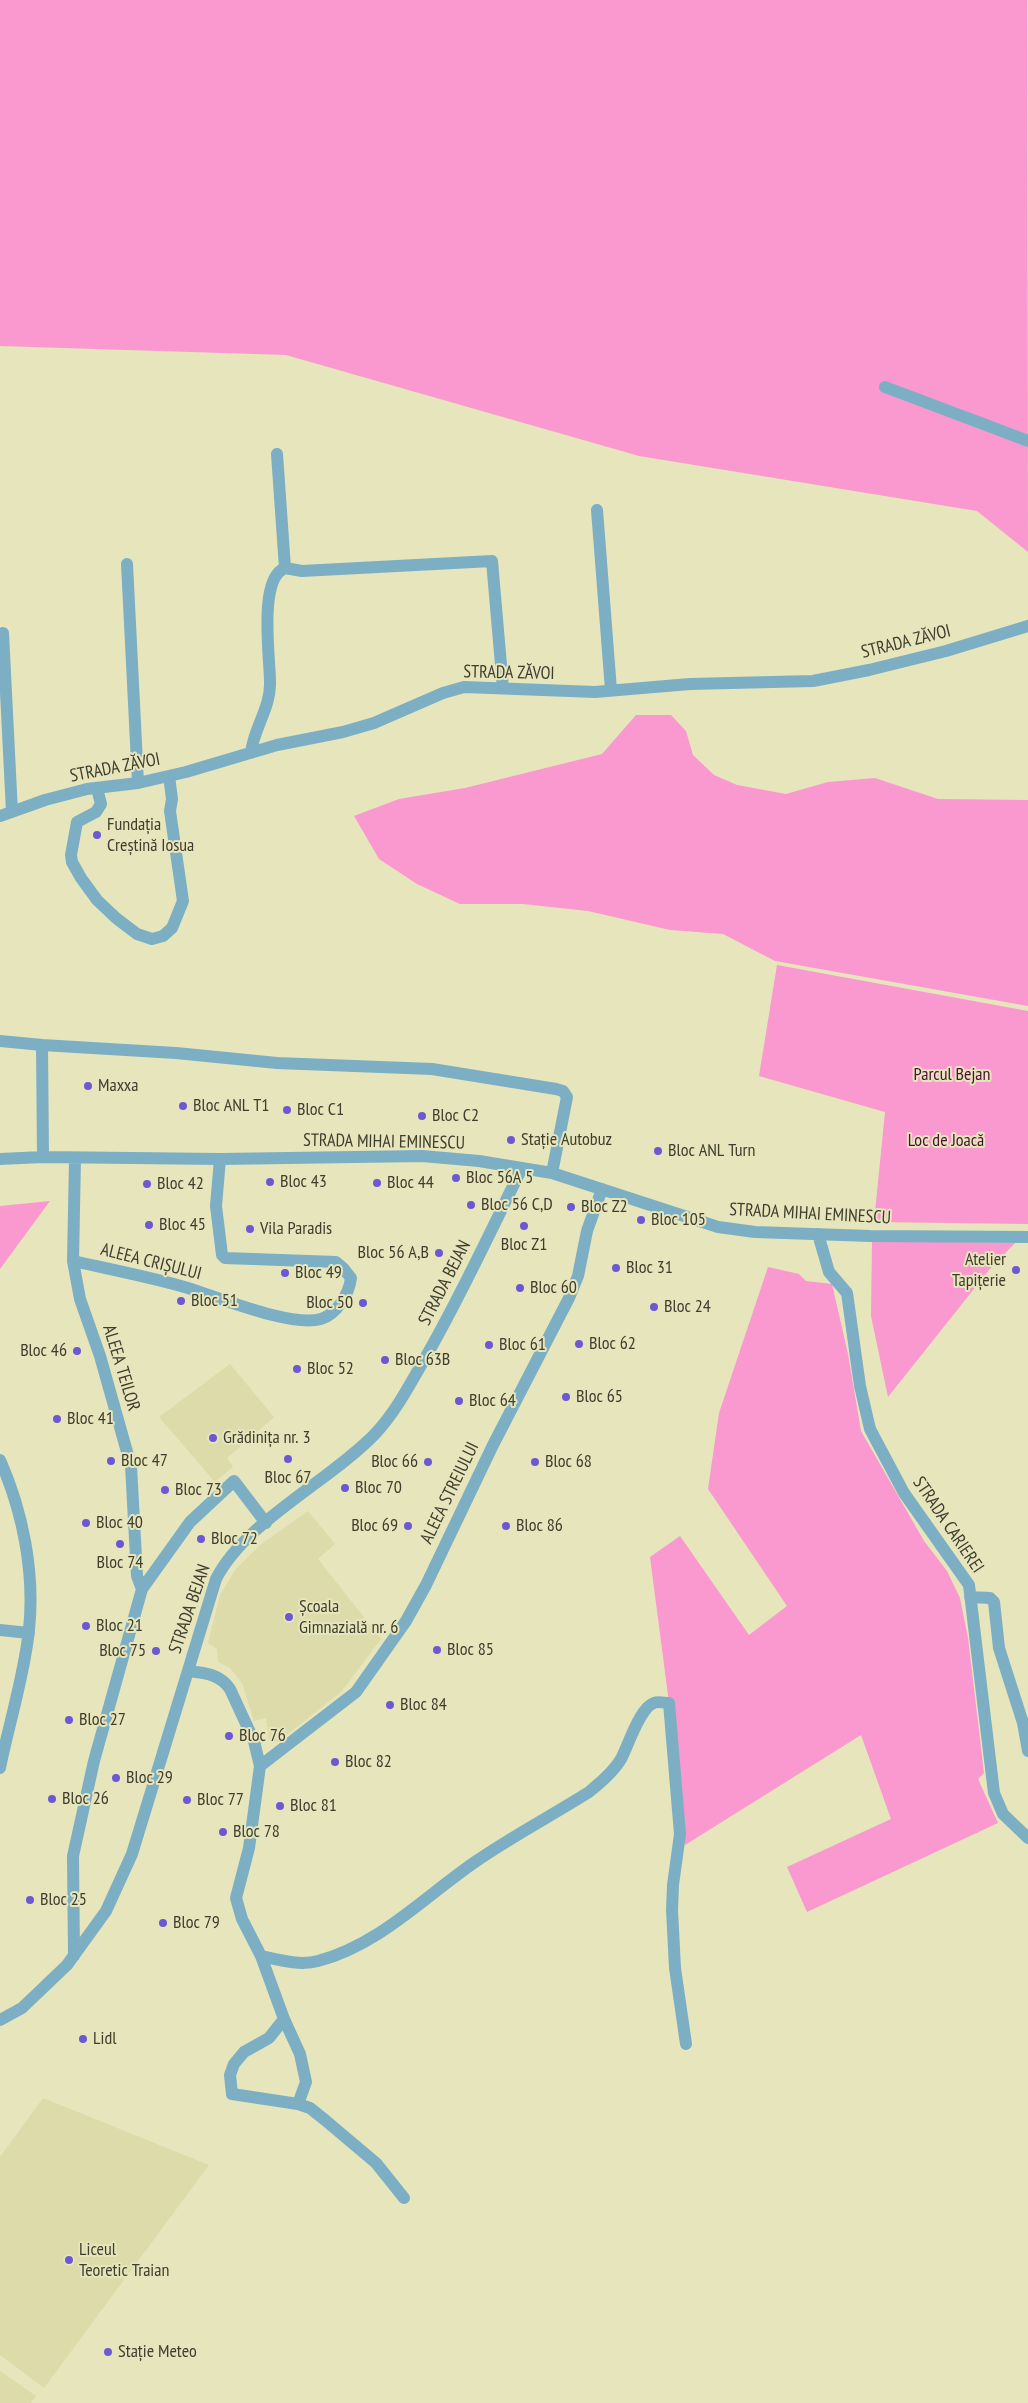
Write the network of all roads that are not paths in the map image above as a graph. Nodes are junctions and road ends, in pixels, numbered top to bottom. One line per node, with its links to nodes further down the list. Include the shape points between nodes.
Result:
1 (885, 387): 2 (street)
2 (1028, 441)
3 (277, 454): 6 (street)
4 (597, 510): 10 (street)
5 (127, 564): 13 (street)
6 (285, 568): 9 (street, via 302,571 492,561); 11 (street, via 277,574 267,605 270,684 267,705)
7 (1028, 626): 10 (street, STRADA ZĂVOI, via 946,651 822,680)
8 (3, 633): 15 (street)
9 (503, 688): 10 (street, STRADA ZĂVOI, via 568,692); 11 (street, STRADA ZĂVOI, via 464,687 374,723)
10 (611, 690)
11 (251, 753): 12 (street, STRADA ZĂVOI)
12 (169, 776): 13 (street, STRADA ZĂVOI); 14 (street, via 170,810 183,900 172,928 158,938 142,936 116,918 88,889 72,862 77,822 100,807)
13 (138, 783): 14 (street, STRADA ZĂVOI)
14 (97, 788): 15 (street, STRADA ZĂVOI, via 45,800)
15 (6, 814)
16 (0, 1041): 17 (street)
17 (42, 1045): 18 (street); 23 (street, via 176,1052 277,1063 432,1069 556,1089 567,1097)
18 (43, 1157): 19 (street, STRADA MIHAI EMINESCU); 20 (street, STRADA MIHAI EMINESCU)
19 (75, 1158): 21 (street, STRADA MIHAI EMINESCU); 27 (street, ALEEA TEILOR)
20 (0, 1159)
21 (220, 1159): 22 (street, STRADA MIHAI EMINESCU, via 422,1156); 27 (street, ALEEA CRIȘULUI, via 216,1206 222,1255 225,1258 336,1262 351,1278 350,1287 329,1316 311,1320 283,1318 181,1286)
22 (522, 1168): 23 (street, STRADA MIHAI EMINESCU); 29 (street, STRADA BEJAN, via 436,1339 387,1419 358,1450)
23 (552, 1173): 24 (street, STRADA MIHAI EMINESCU)
24 (602, 1189): 25 (street, STRADA MIHAI EMINESCU, via 718,1227); 36 (street, ALEEA STREIULUI, via 587,1231 570,1298 406,1621 356,1692)
25 (818, 1234): 26 (street, STRADA MIHAI EMINESCU); 31 (street, STRADA CARIEREI, via 828,1272 847,1293 860,1386 870,1428 904,1493 945,1554 959,1569 969,1586)
26 (1028, 1238)
27 (73, 1261): 30 (street, ALEEA TEILOR, via 80,1299 131,1466 137,1576)
28 (0, 1460): 33 (street, via 12,1491 25,1547 31,1597)
29 (266, 1522): 30 (street, ALEEA TEILOR, via 234,1481 190,1522); 34 (street, STRADA BEJAN, via 224,1563)
30 (142, 1589): 39 (street, ALEEA TEILOR, via 94,1761 73,1856)
31 (970, 1597): 35 (street, via 990,1598 994,1602 999,1648 1023,1723); 38 (street, STRADA CARIEREI, via 994,1793 1003,1814)
32 (0, 1630): 33 (street)
33 (28, 1633): 37 (street)
34 (188, 1670): 36 (street, via 225,1681 254,1741); 39 (street, STRADA BEJAN, via 132,1854 106,1911)
35 (1028, 1751)
36 (260, 1766): 40 (street, via 249,1848 236,1898 242,1919)
37 (0, 1768)
38 (1028, 1838)
39 (74, 1956): 42 (street, STRADA BEJAN, via 22,2008)
40 (261, 1956): 41 (street); 43 (street, via 292,1962 316,1962 342,1953 384,1931 476,1861 589,1792 605,1779 620,1759 648,1706 669,1703 680,1834 672,1910 675,1968)
41 (284, 2019): 44 (street, via 305,2071 306,2082); 44 (street, via 269,2038 244,2052 234,2064 230,2075 232,2094)
42 (0, 2020)
43 (686, 2044)
44 (298, 2104): 45 (street, via 310,2108 376,2163)
45 (404, 2198)

